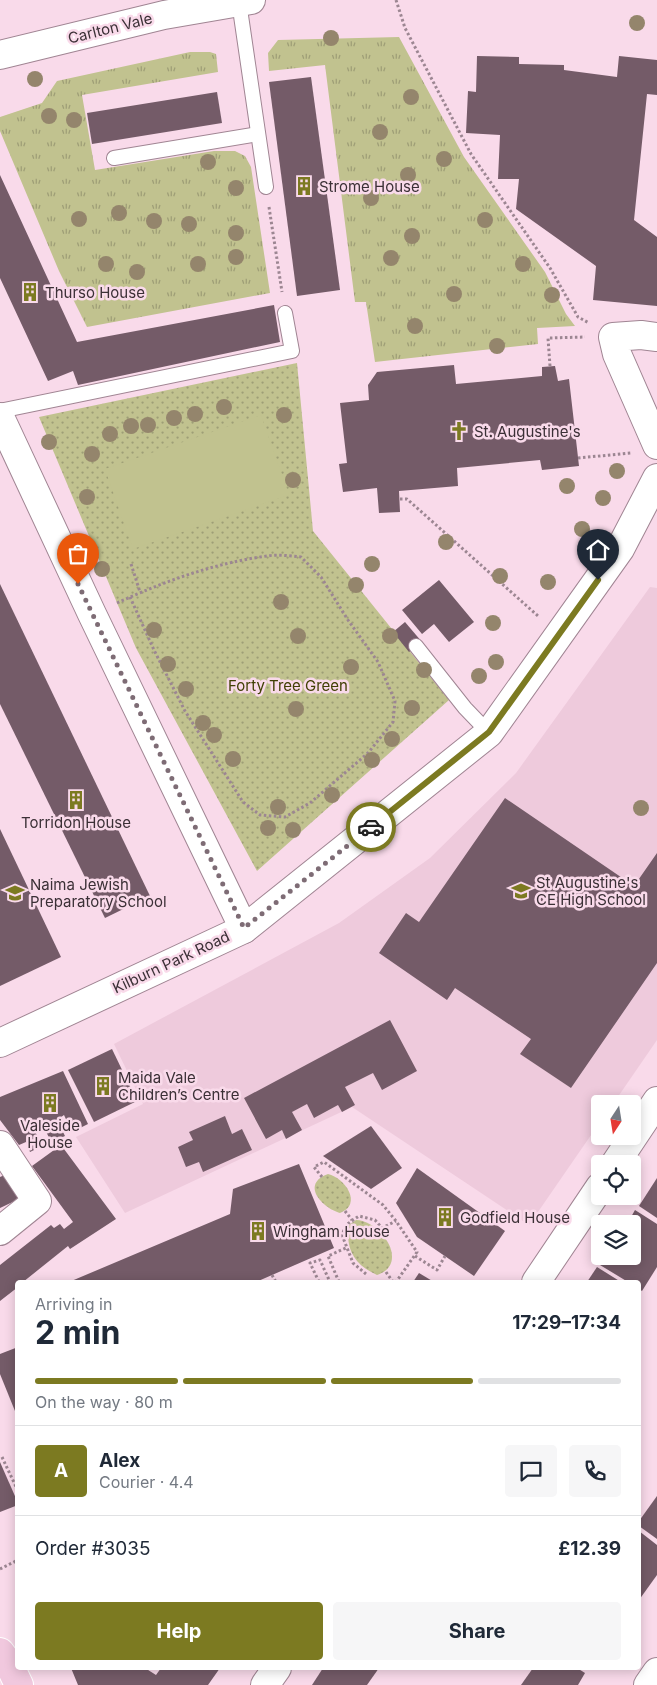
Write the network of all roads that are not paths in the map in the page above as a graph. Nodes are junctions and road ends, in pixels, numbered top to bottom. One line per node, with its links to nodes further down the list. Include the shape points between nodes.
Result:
1 (245, 1): 2 (street, Carlton Vale, via 164,14); 3 (lane)
2 (0, 55)
3 (258, 134): 4 (lane); 5 (lane)
4 (114, 158)
5 (266, 187)
6 (284, 306): 8 (lane, via 292,351)
7 (657, 337): 10 (street, via 600,337 617,354)
8 (0, 410)
9 (0, 418): 14 (street)
10 (645, 449)
11 (657, 478): 13 (street, Kilburn Park Road, via 620,549)
12 (416, 646): 13 (lane, via 465,708)
13 (489, 732): 14 (street, Kilburn Park Road)
14 (244, 928): 15 (street, Kilburn Park Road)
15 (0, 1043)
16 (657, 1101): 18 (street)
17 (0, 1145): 20 (street, via 37,1201)
18 (621, 1155)
19 (591, 1200): 21 (street)
20 (0, 1231)
21 (537, 1280)
22 (0, 1652): 25 (main road)
23 (276, 1670): 26 (street)
24 (657, 1672): 27 (street)
25 (19, 1685)
26 (265, 1685)
27 (648, 1685)

